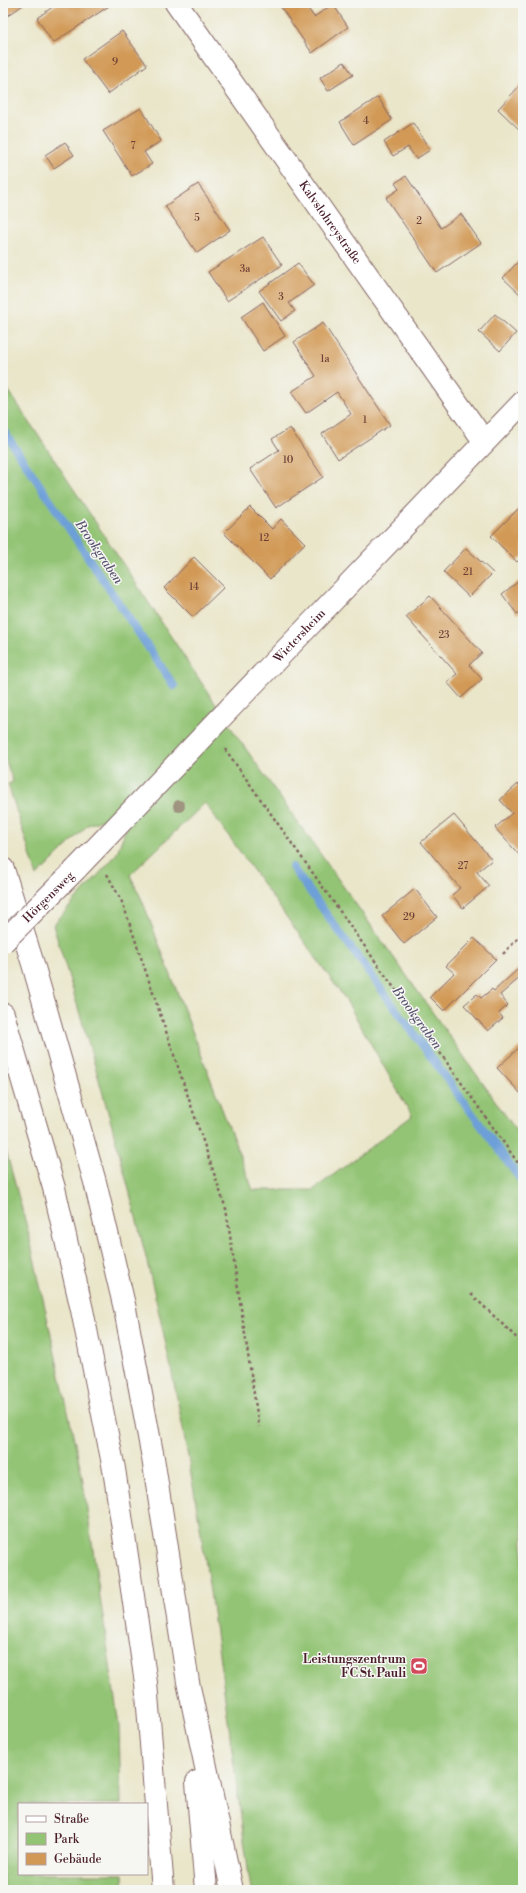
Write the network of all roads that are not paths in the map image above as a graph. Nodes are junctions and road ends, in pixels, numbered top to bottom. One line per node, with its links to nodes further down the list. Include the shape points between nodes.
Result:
1 (176, 3): 3 (main road, Kalvslohreystraße)
2 (523, 402): 3 (main road, Wietersheim)
3 (484, 441): 4 (main road, Wietersheim)
4 (76, 869): 6 (main road, Hörgensweg, bridge)
5 (3, 870): 8 (main road, via 33,964 95,1182 123,1302 153,1458)
6 (3, 942)
7 (3, 1014): 9 (main road, via 54,1188 84,1318 114,1469 146,1683)
8 (188, 1682): 10 (main road); 11 (main road)
9 (163, 1890)
10 (206, 1890)
11 (232, 1890)

